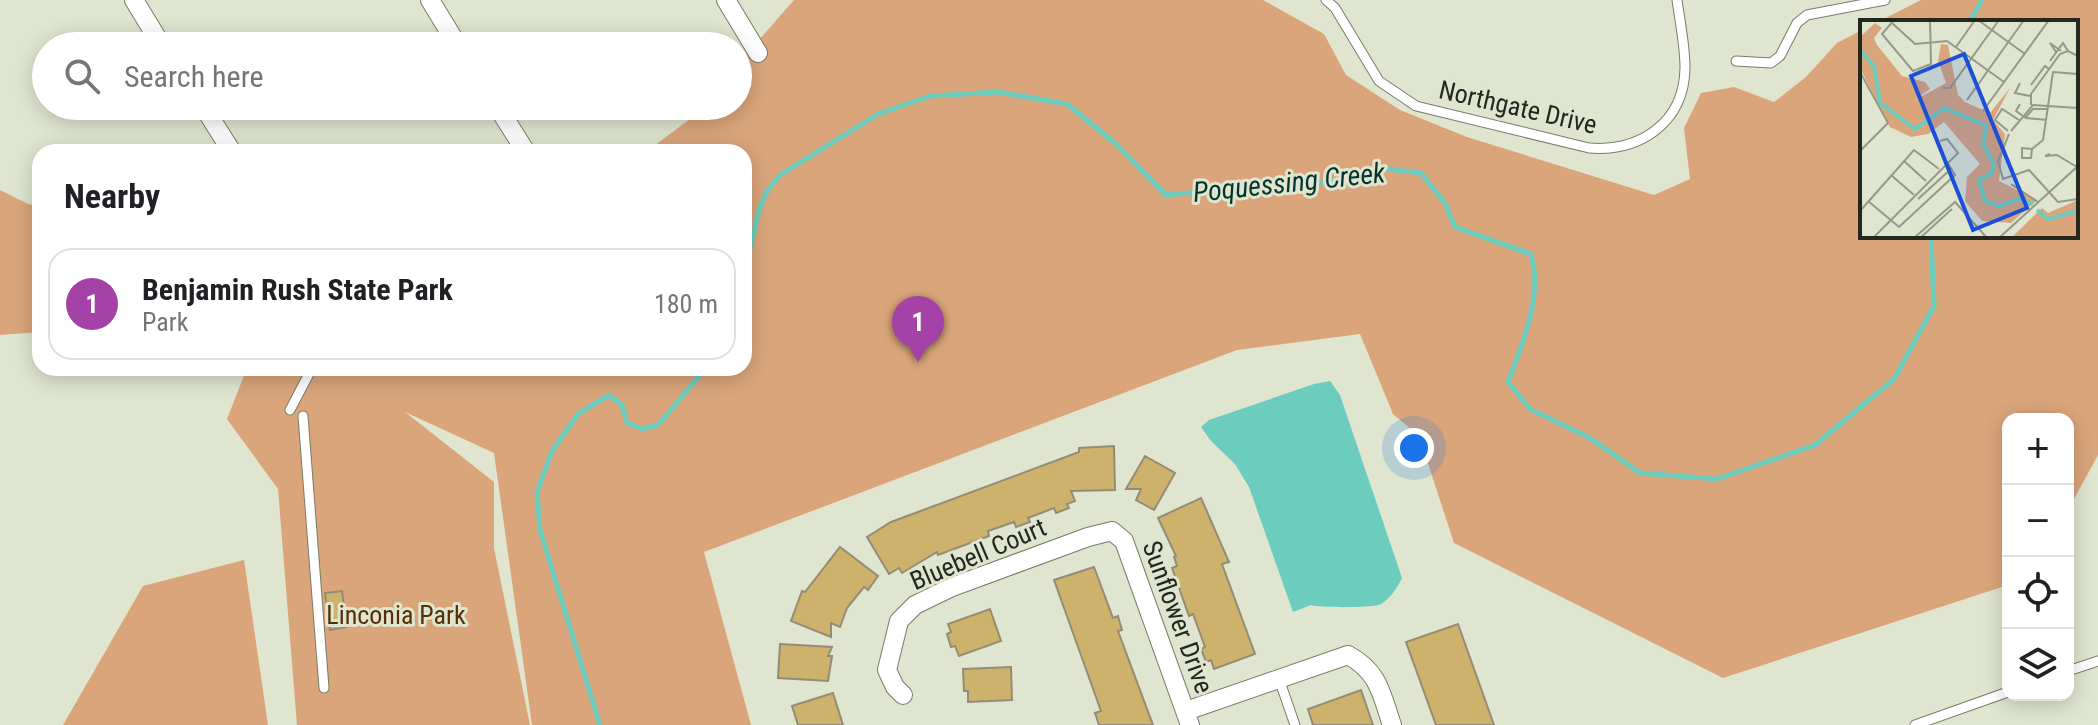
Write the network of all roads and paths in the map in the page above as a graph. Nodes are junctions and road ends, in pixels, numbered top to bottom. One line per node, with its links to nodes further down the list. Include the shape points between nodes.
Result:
1 (134, 0): 7 (street)
2 (430, 0): 8 (street)
3 (726, 0): 9 (street)
4 (1326, 0): 5 (lane, Northgate Drive, via 1379,81 1416,106 1607,150 1656,132 1680,97 1685,67)
5 (1677, 0)
6 (1885, 0): 12 (lane, via 1807,15 1771,63)
7 (153, 32)
8 (449, 32)
9 (745, 32)
10 (752, 43): 11 (street)
11 (758, 53)
12 (1736, 61)
13 (212, 120): 15 (street)
14 (506, 120): 16 (street)
15 (227, 144)
16 (521, 144)
17 (308, 376): 18 (lane)
18 (290, 410)
19 (303, 416): 24 (lane)
20 (1112, 531): 26 (street, Bluebell Court, via 915,605 899,621 887,670); 27 (street, Sunflower Drive, via 1124,541)
21 (2098, 661): 22 (lane)
22 (2074, 669)
23 (1279, 679): 27 (street); 28 (lane); 29 (street, via 1348,655 1375,677)
24 (324, 688)
25 (2002, 694): 30 (lane)
26 (903, 695)
27 (1188, 718)
28 (1295, 725)
29 (1392, 725)
30 (1915, 725)

